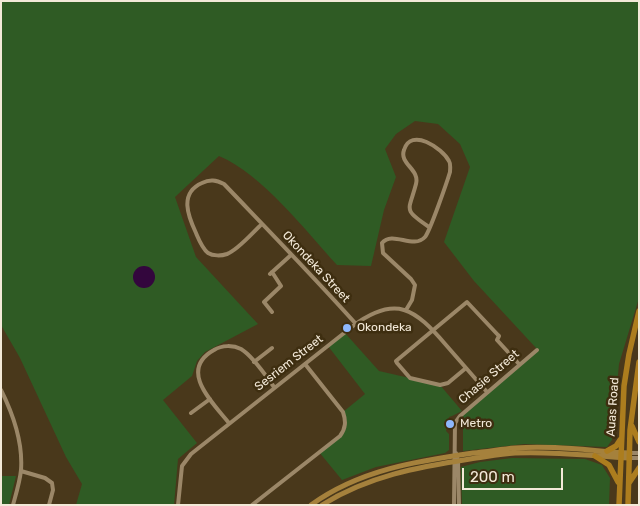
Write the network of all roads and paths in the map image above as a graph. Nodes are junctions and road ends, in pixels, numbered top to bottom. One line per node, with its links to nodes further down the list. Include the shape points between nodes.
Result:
1 (262, 224): 1 (street, Okondeka Street, via 224,184 216,180 202,182 189,194 188,214 208,254 227,254); 3 (street, Okondeka Street)
2 (429, 227): 2 (street, via 450,167 449,161 436,148 419,140 407,144 404,149 404,159 417,177 409,205 410,211); 4 (street, via 426,236 416,241 392,238 382,243 383,253 415,285)
3 (291, 255): 6 (street, via 271,273 281,286 262,300); 7 (street, Okondeka Street)
4 (406, 310): 7 (street, Sesriem Street, via 380,310); 8 (street, via 421,318)
5 (639, 311): 23 (highway, Auas Road, via 626,366)
6 (272, 312)
7 (356, 324): 13 (street, Sesriem Street)
8 (432, 330): 14 (street, via 465,302 470,302 499,336 497,340); 15 (street); 15 (street, via 396,360 406,375 444,385)
9 (272, 348): 11 (street)
10 (537, 350): 14 (street, Chasie Street)
11 (254, 362): 16 (street); 19 (street, via 243,350 230,346 207,355 199,365 198,375)
12 (639, 362): 22 (highway, Auas Road)
13 (306, 364): 16 (street, Sesriem Street); 39 (street, via 343,412 343,431)
14 (520, 364): 18 (street, Chasie Street)
15 (466, 368): 18 (street)
16 (274, 387): 21 (street, Sesriem Street)
17 (1, 390): 33 (street, via 14,423)
18 (487, 392): 30 (street, Chasie Street, via 455,423)
19 (210, 399): 20 (street); 21 (street)
20 (191, 413)
21 (229, 423): 38 (street, Sesriem Street, via 184,462)
22 (631, 424): 24 (highway); 28 (highway, Auas Road)
23 (620, 440): 25 (highway); 27 (highway, Auas Road)
24 (639, 442)
25 (607, 452): 27 (main road); 30 (main road, via 516,448)
26 (639, 453): 28 (street)
27 (620, 455): 28 (main road); 29 (main road); 34 (highway, Auas Road)
28 (630, 455): 31 (street); 35 (highway, Auas Road)
29 (595, 456): 30 (main road, via 516,453); 34 (highway, via 609,465)
30 (455, 457): 40 (main road, via 381,470 343,485); 41 (main road, via 382,476); 42 (street, Chasie Street); 43 (street, Chasie Street)
31 (639, 458)
32 (639, 468): 35 (highway)
33 (21, 471): 36 (street); 37 (street, via 52,483)
34 (619, 484): 44 (highway, Auas Road)
35 (628, 484): 45 (highway, Auas Road)
36 (13, 505)
37 (49, 505)
38 (178, 505)
39 (252, 505)
40 (311, 505)
41 (322, 505)
42 (454, 505)
43 (459, 505)
44 (619, 505)
45 (628, 505)

